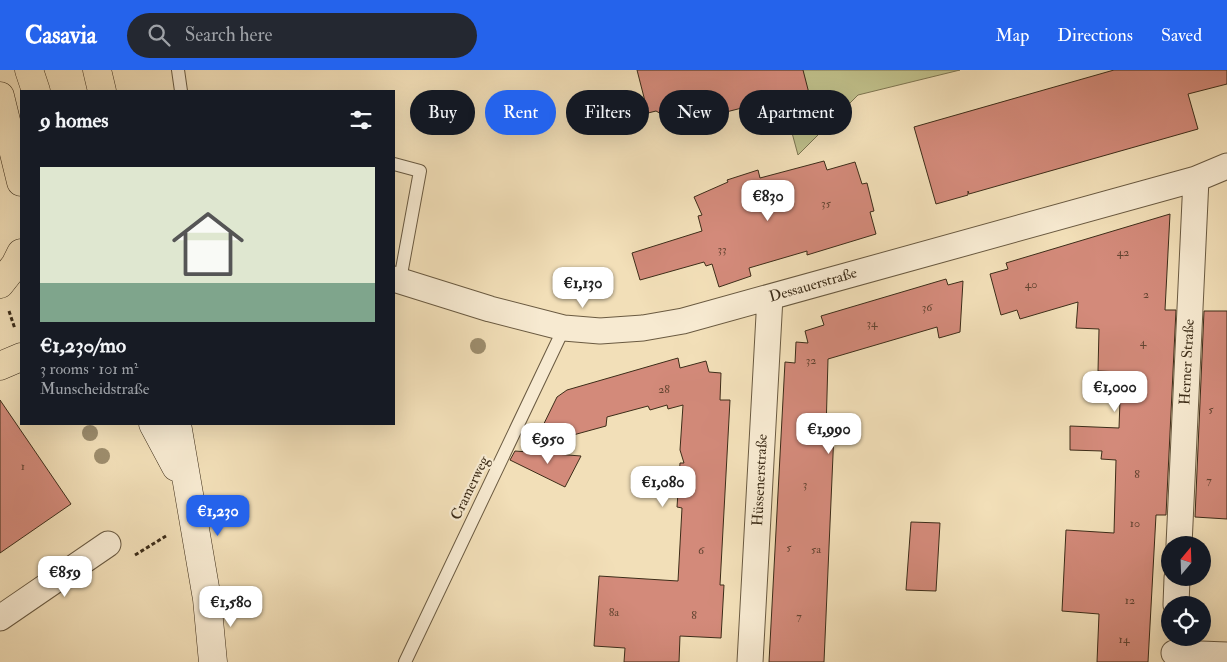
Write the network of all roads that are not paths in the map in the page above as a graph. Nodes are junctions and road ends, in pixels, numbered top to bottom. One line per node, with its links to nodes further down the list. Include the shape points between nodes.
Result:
1 (29, 70): 4 (main road)
2 (97, 70): 5 (main road)
3 (178, 70): 6 (lane)
4 (36, 90)
5 (102, 90)
6 (181, 90)
7 (0, 96): 10 (main road)
8 (395, 164): 14 (lane, via 420,171)
9 (1227, 166): 11 (street, Dessauerstraße)
10 (20, 178)
11 (1196, 179): 16 (street, Dessauerstraße); 23 (street, Herner Straße)
12 (20, 254): 15 (main road)
13 (20, 277): 15 (main road)
14 (397, 280): 17 (street, Dessauerstraße, via 499,312)
15 (0, 284)
16 (770, 297): 17 (street, Dessauerstraße, via 683,321 643,328); 30 (street, Hüssenerstraße)
17 (564, 328): 29 (lane, Cramerweg)
18 (20, 358): 19 (main road)
19 (0, 366)
20 (154, 425): 22 (main road)
21 (177, 425): 22 (main road)
22 (185, 484): 28 (main road, via 207,599)
23 (1179, 536)
24 (108, 544): 25 (street)
25 (0, 618)
26 (1174, 651): 27 (street)
27 (1227, 655)
28 (213, 662)
29 (405, 662)
30 (750, 662)

